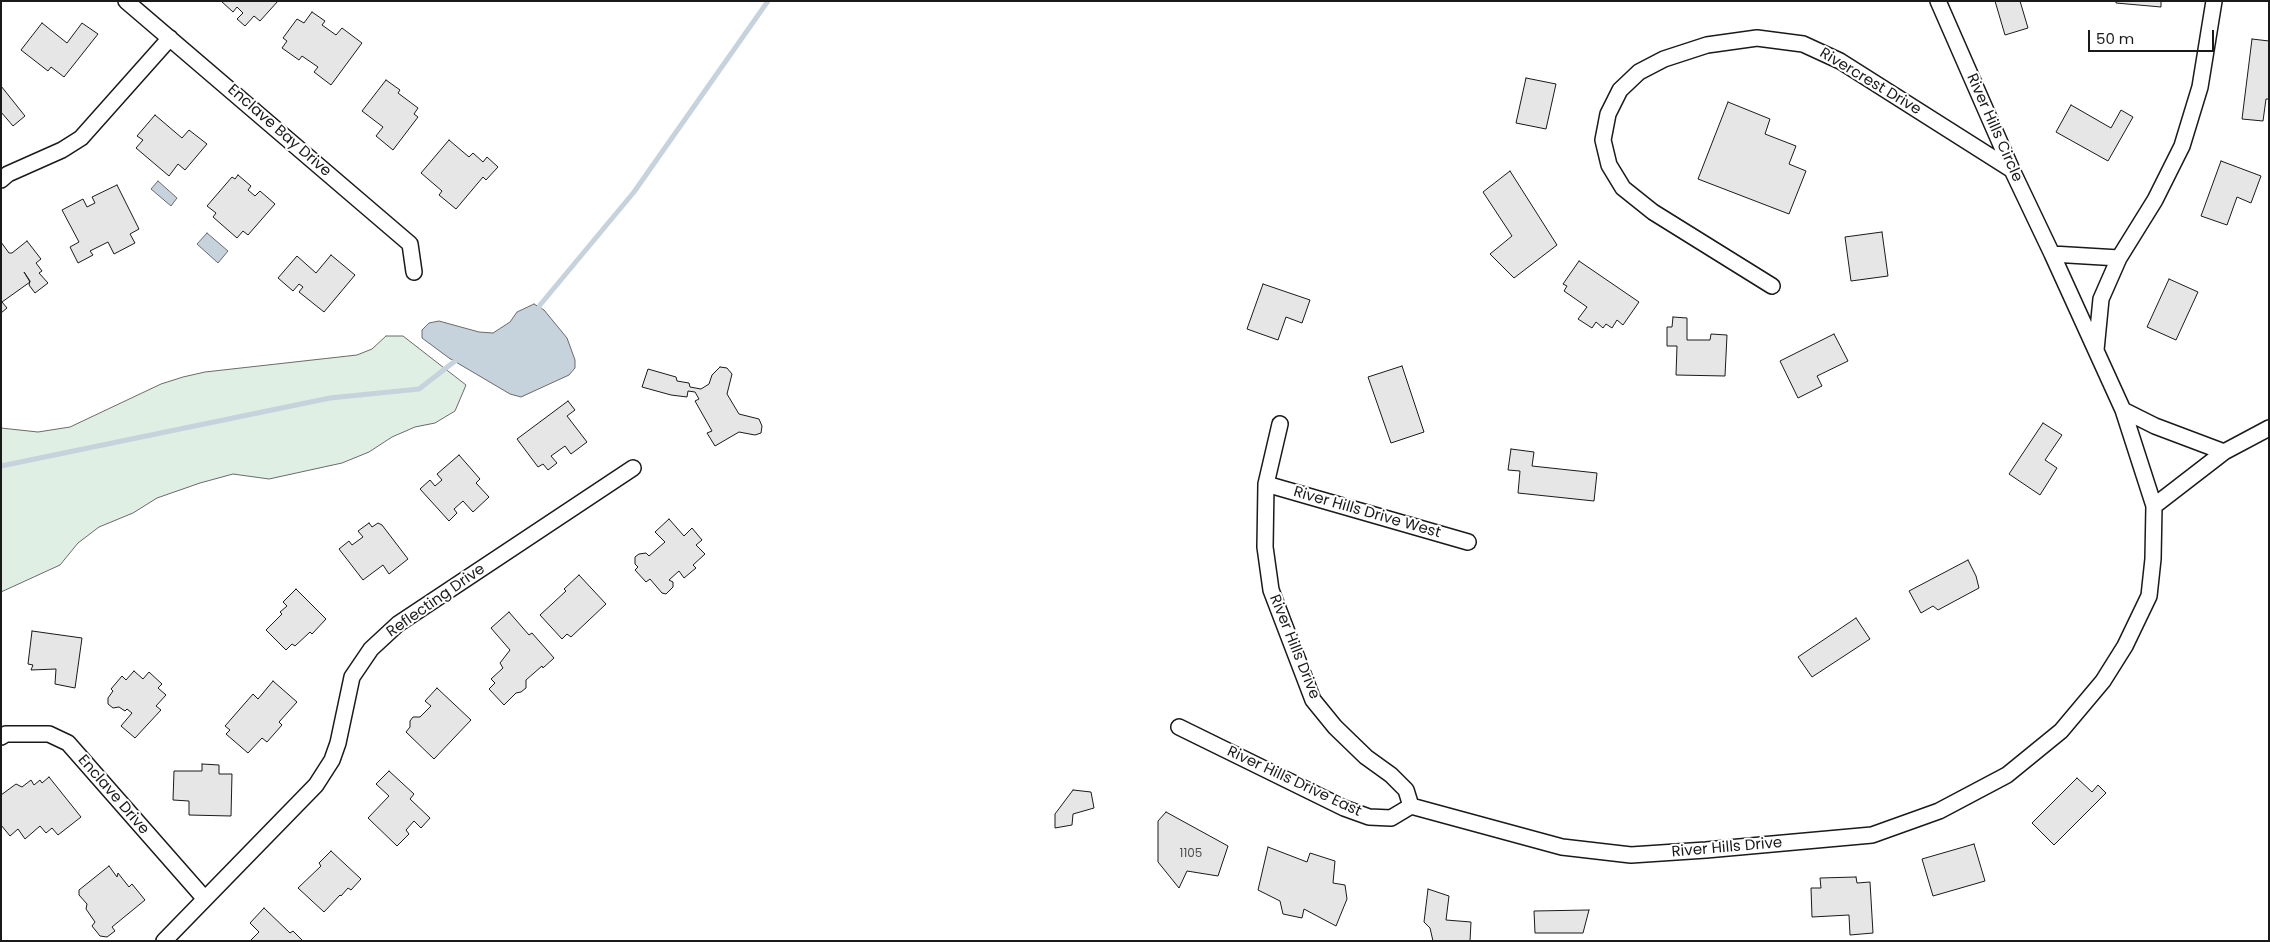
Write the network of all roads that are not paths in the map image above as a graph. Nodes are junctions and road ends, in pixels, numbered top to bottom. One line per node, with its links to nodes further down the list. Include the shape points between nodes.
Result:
1 (126, 1): 4 (street, Enclave Bay Drive)
2 (1938, 1): 5 (street, River Hills Circle)
3 (2214, 1): 8 (street, via 2200,87 2182,146 2155,200)
4 (170, 38): 6 (street, via 81,138); 9 (street, Enclave Bay Drive, via 410,244)
5 (2012, 170): 7 (street, River Hills Circle); 10 (street, Rivercrest Drive, via 1840,61 1803,44 1757,38 1707,45 1664,59 1639,72 1620,90 1608,114 1603,140 1609,164 1623,188 1653,212)
6 (1, 180)
7 (2052, 254): 8 (street); 11 (street, River Hills Circle)
8 (2119, 258): 11 (street, via 2102,299)
9 (414, 272)
10 (1772, 286)
11 (2096, 350): 12 (street, River Hills Circle)
12 (2123, 410): 15 (street); 18 (street, River Hills Circle)
13 (1280, 424): 17 (street, River Hills Drive)
14 (2269, 428): 15 (street)
15 (2224, 452): 18 (street)
16 (633, 468): 23 (street, Reflecting Drive, via 398,624 371,649 352,677 338,743 332,760 316,785)
17 (1266, 484): 19 (street, River Hills Drive West); 22 (street, River Hills Drive, via 1265,547 1271,590 1313,700 1366,757 1406,790)
18 (2154, 506): 22 (street, River Hills Drive, via 2149,596 2125,646 2103,681 2062,732 2007,775 1939,811 1872,835 1631,855 1562,847)
19 (1468, 542)
20 (1179, 727): 22 (street, River Hills Drive East, via 1344,808 1369,817 1390,818)
21 (1, 737): 23 (street, Enclave Drive, via 6,734 49,734 68,743)
22 (1411, 806)
23 (205, 899): 24 (street, Reflecting Drive)
24 (164, 941)

